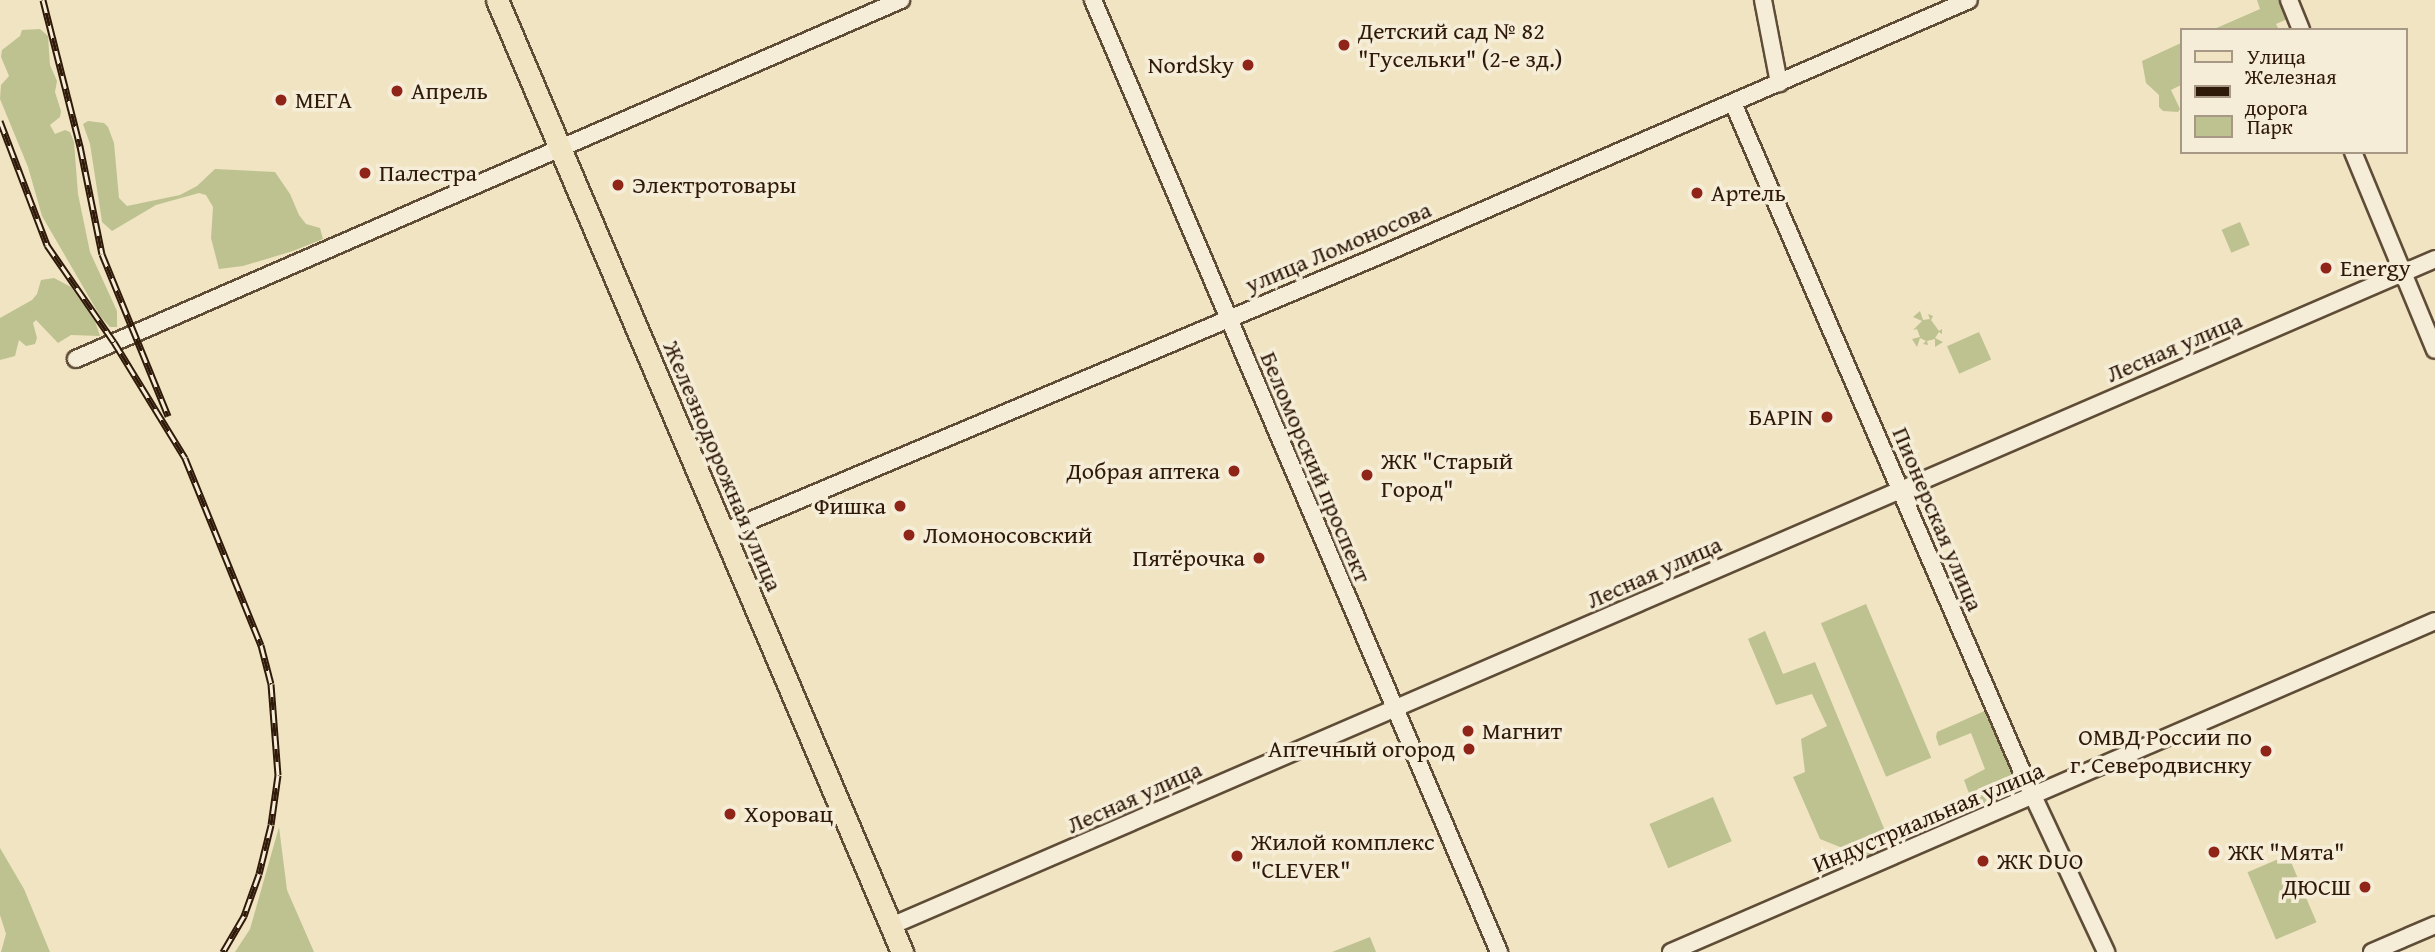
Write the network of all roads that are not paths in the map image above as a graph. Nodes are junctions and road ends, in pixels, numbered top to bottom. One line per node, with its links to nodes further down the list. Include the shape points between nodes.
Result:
1 (497, 0): 10 (main road, Железнодорожная улица)
2 (901, 0): 10 (street)
3 (1093, 0): 14 (street, Беломорский проспект)
4 (1763, 0): 8 (street)
5 (1969, 0): 8 (street, улица Ломоносова)
6 (2289, 0): 7 (street)
7 (2300, 28)
8 (1779, 83): 9 (street, улица Ломоносова)
9 (1733, 103): 14 (street, улица Ломоносова); 17 (street, Пионерская улица)
10 (559, 148): 16 (street); 18 (main road, Железнодорожная улица)
11 (2354, 154): 13 (street)
12 (2435, 259): 13 (street, Лесная улица)
13 (2404, 273): 15 (street); 17 (street, Лесная улица)
14 (1227, 319): 18 (street, улица Ломоносова); 20 (street, Беломорский проспект)
15 (2435, 349)
16 (76, 359)
17 (1901, 490): 20 (street, Лесная улица); 21 (street, Пионерская улица)
18 (723, 532): 23 (main road, Железнодорожная улица)
19 (2435, 621): 21 (street, Индустриальная улица)
20 (1395, 709): 23 (street, Лесная улица); 25 (street, Беломорский проспект)
21 (2033, 796): 26 (street, Индустриальная улица); 27 (street, Пионерская улица)
22 (2435, 925): 28 (street)
23 (891, 926): 24 (main road, Железнодорожная улица)
24 (902, 952)
25 (1499, 952)
26 (1671, 952)
27 (2106, 952)
28 (2372, 952)

